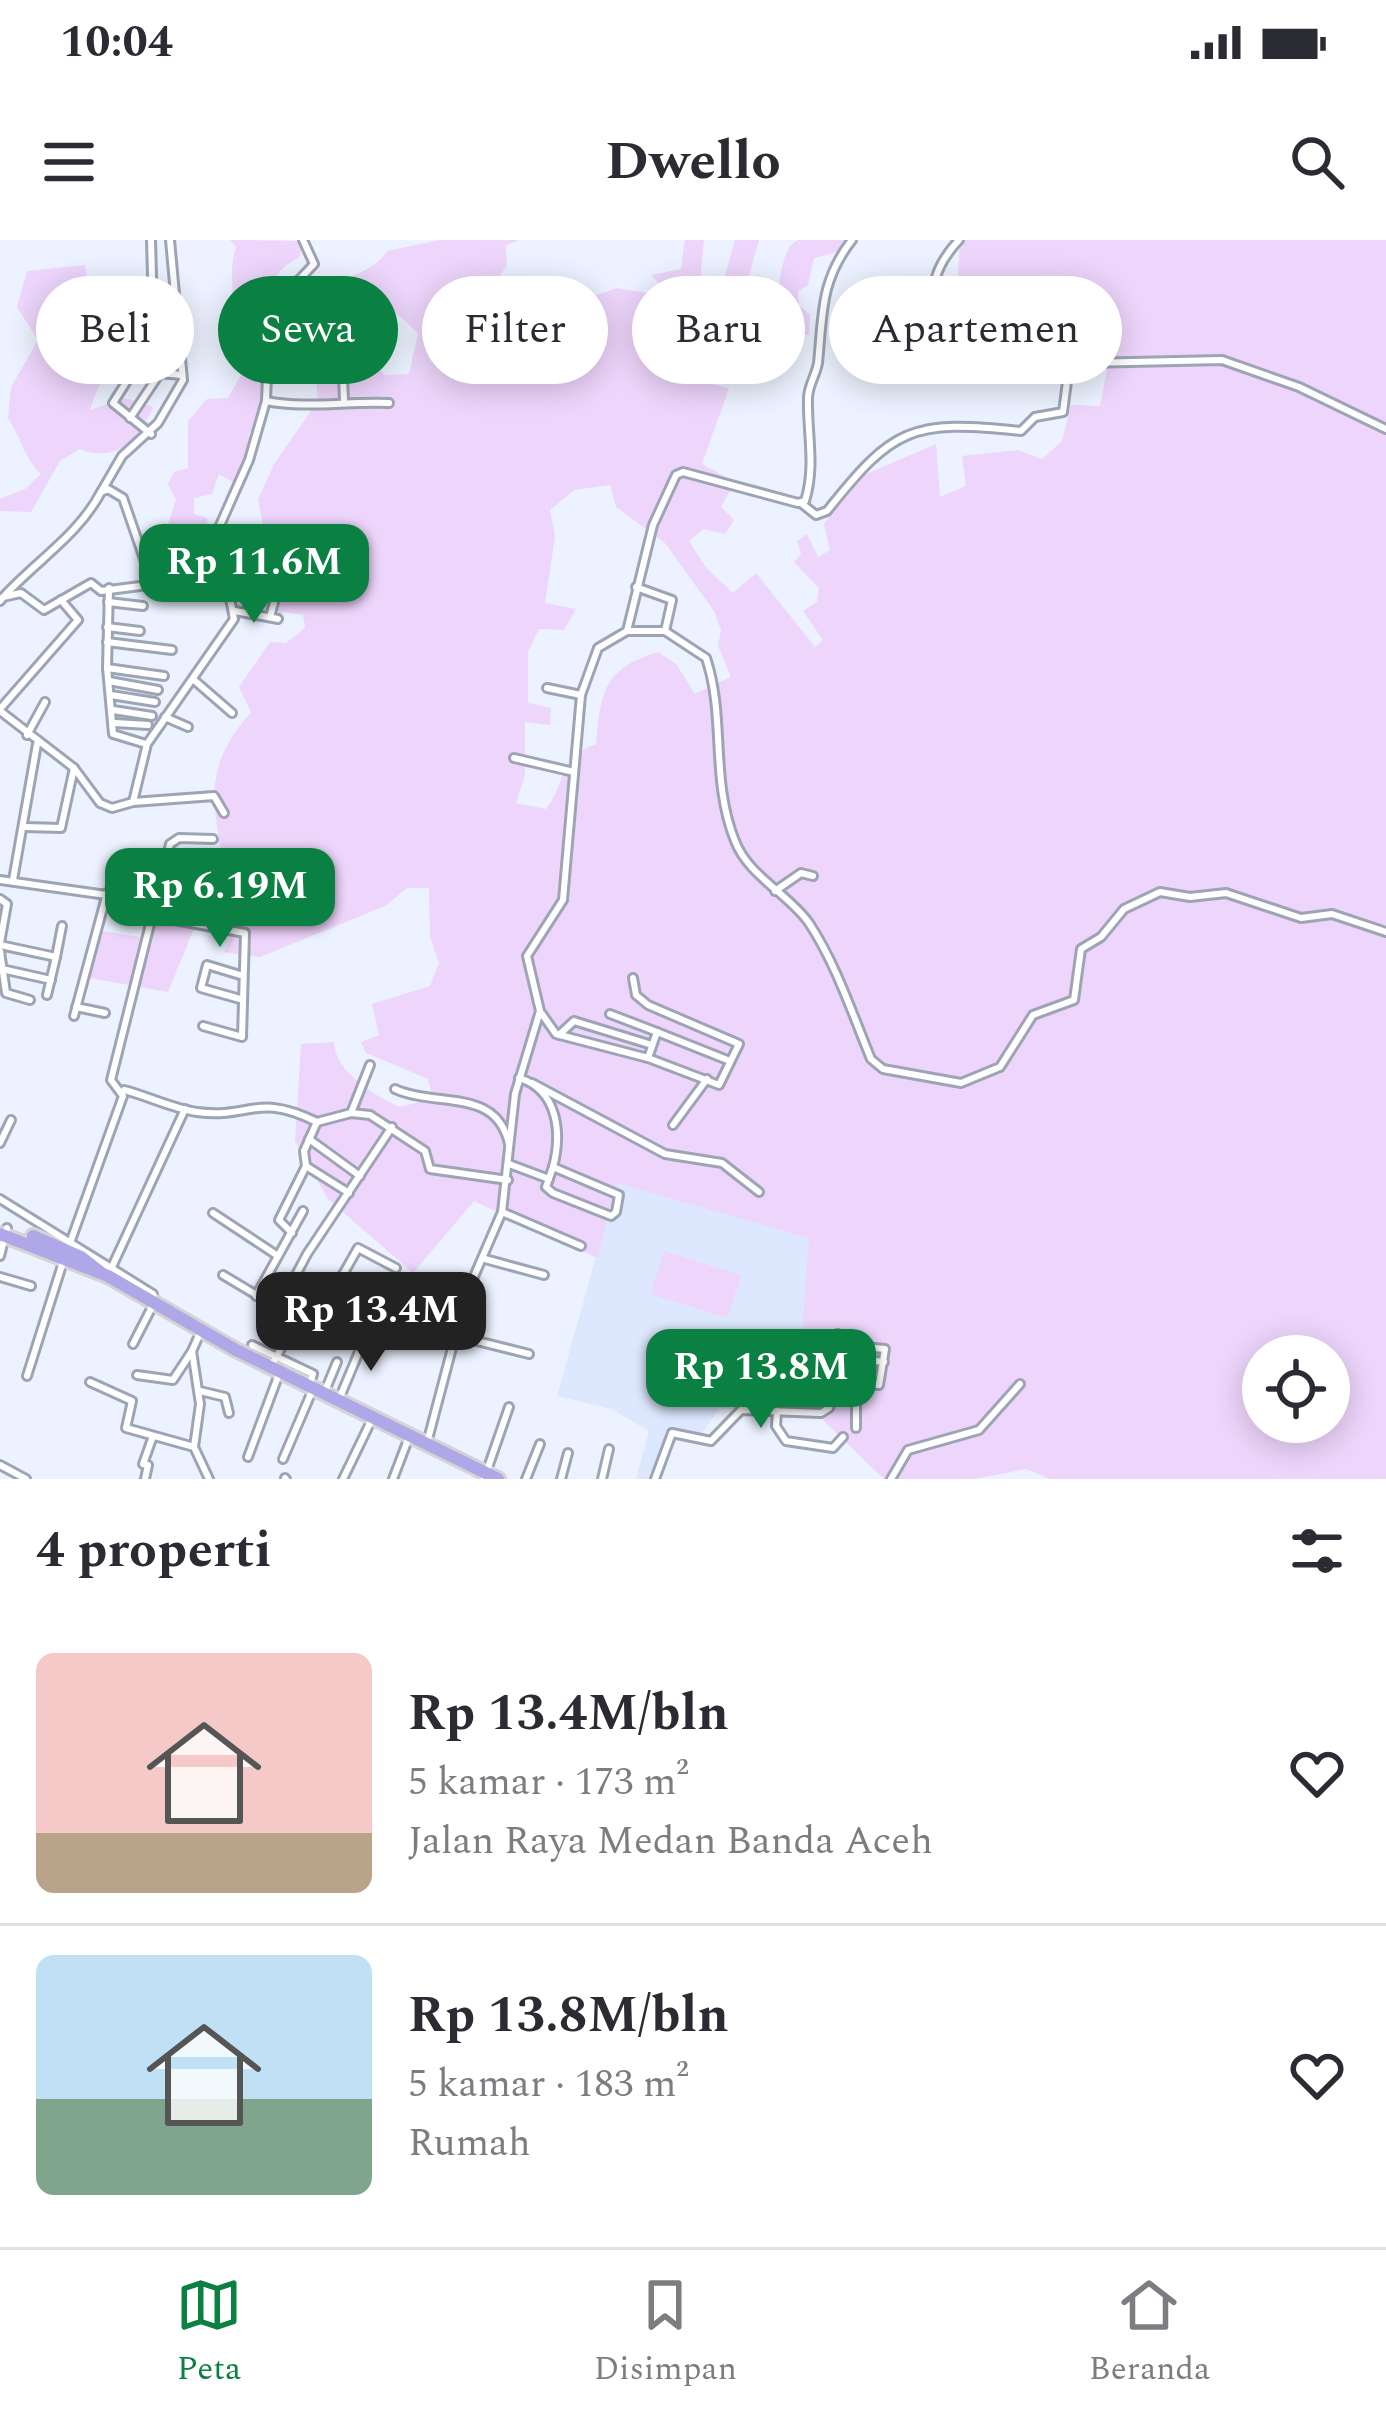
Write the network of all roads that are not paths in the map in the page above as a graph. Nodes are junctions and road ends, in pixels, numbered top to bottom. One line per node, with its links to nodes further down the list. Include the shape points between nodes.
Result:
1 (151, 240): 6 (street)
2 (170, 240): 7 (street)
3 (303, 240): 16 (street, via 315,262 279,301 285,342 268,350)
4 (852, 240): 22 (street, via 822,292 818,366 807,397 810,481)
5 (959, 240): 8 (street)
6 (152, 276)
7 (173, 276)
8 (937, 276)
9 (1122, 363): 19 (street, via 1222,360)
10 (124, 384): 18 (street, via 112,403)
11 (153, 384): 18 (street)
12 (177, 384): 20 (street)
13 (343, 384): 15 (street)
14 (1067, 384): 22 (street, via 1063,412 1035,417 1021,431 904,435 871,455 827,512)
15 (344, 400): 16 (street, via 310,408); 17 (street)
16 (266, 401): 23 (street, via 217,532)
17 (388, 403)
18 (130, 418): 20 (street)
19 (1386, 429)
20 (151, 434): 21 (street, via 122,456)
21 (101, 492): 25 (street, via 127,504 151,581); 26 (street, via 80,528)
22 (801, 503): 24 (street, via 680,473 652,525)
23 (222, 564): 30 (street); 30 (street, via 283,569 274,618)
24 (636, 586): 33 (street); 34 (street, via 672,600)
25 (110, 588): 27 (street, via 91,583); 28 (street)
26 (2, 596): 27 (street, via 21,593 44,610)
27 (60, 600): 49 (street, via 78,620)
28 (108, 602): 29 (street); 31 (street)
29 (143, 605)
30 (235, 611): 39 (street)
31 (107, 627): 32 (street); 35 (street)
32 (140, 631)
33 (627, 631): 34 (street); 44 (street, via 598,647)
34 (665, 631): 67 (street, via 707,661 718,788 739,850)
35 (107, 642): 36 (street); 37 (street)
36 (172, 650)
37 (107, 668): 38 (street); 40 (street)
38 (164, 676)
39 (194, 680): 48 (street); 50 (street)
40 (109, 681): 42 (street); 43 (street)
41 (547, 688): 44 (street)
42 (158, 690)
43 (111, 695): 46 (street); 47 (street)
44 (581, 695): 58 (street)
45 (45, 702): 53 (street)
46 (155, 702)
47 (112, 710): 51 (street); 51 (street, via 150,721)
48 (232, 712)
49 (1, 715): 53 (street)
50 (165, 717): 52 (street); 55 (street)
51 (115, 723): 55 (street, via 116,738)
52 (188, 727)
53 (27, 735): 54 (street)
54 (38, 744): 57 (street); 61 (street)
55 (147, 744): 59 (street)
56 (514, 758): 58 (street)
57 (74, 768): 59 (street, via 100,803); 61 (street, via 61,828)
58 (574, 772): 86 (street, via 563,900 527,956)
59 (133, 802): 60 (street, via 212,796)
60 (224, 813)
61 (26, 827): 66 (street)
62 (213, 839): 63 (street, via 176,839)
63 (168, 856): 69 (street, via 126,858); 71 (street)
64 (813, 876): 67 (street, via 801,873)
65 (0, 880): 66 (street)
66 (13, 880): 68 (street)
67 (775, 891): 74 (street, via 812,929 875,1065 952,1085 996,1070 1033,1015 1074,1000 1081,949 1149,895 1226,893 1301,918 1332,914)
68 (107, 892): 69 (street); 87 (street, via 75,1011)
69 (119, 896): 71 (street)
70 (0, 899): 75 (street, via 7,904)
71 (156, 902): 72 (street)
72 (153, 916): 80 (street, via 245,933); 100 (street, via 111,1080)
73 (62, 926): 77 (street)
74 (1386, 932)
75 (0, 946): 77 (street); 79 (street)
76 (211, 955): 78 (street)
77 (56, 957): 82 (street)
78 (207, 965): 80 (street); 84 (street, via 201,988)
79 (2, 969): 82 (street); 85 (street, via 7,995)
80 (240, 975): 84 (street)
81 (633, 978): 94 (street, via 648,1005 740,1044)
82 (51, 980): 83 (street)
83 (47, 995)
84 (241, 999): 89 (street, via 242,1037)
85 (30, 1000)
86 (540, 1011): 91 (street); 96 (street)
87 (104, 1013)
88 (610, 1014): 90 (street)
89 (203, 1026)
90 (657, 1032): 92 (street); 94 (street)
91 (559, 1035): 92 (street, via 574,1021); 93 (street)
92 (652, 1045): 93 (street)
93 (648, 1058): 97 (street)
94 (730, 1060): 97 (street, via 719,1085)
95 (370, 1066): 102 (street)
96 (519, 1078): 98 (street); 109 (street)
97 (706, 1079): 105 (street)
98 (532, 1083): 112 (street, via 556,1121); 116 (street, via 665,1154 722,1163)
99 (395, 1089): 109 (street, via 442,1104 478,1103 501,1119)
100 (124, 1090): 101 (street); 124 (street)
101 (185, 1109): 104 (street, via 283,1105); 131 (street)
102 (350, 1113): 104 (street); 106 (street)
103 (11, 1120): 108 (street)
104 (317, 1122): 107 (street)
105 (673, 1125)
106 (392, 1127): 113 (street); 115 (street, via 427,1153 427,1167)
107 (309, 1139): 111 (street); 113 (street)
108 (0, 1143)
109 (511, 1147): 110 (street)
110 (509, 1164): 114 (street); 115 (street)
111 (306, 1166): 117 (street); 123 (street, via 279,1220)
112 (553, 1167): 114 (street); 114 (street, via 622,1199 611,1216 562,1198 546,1186)
113 (360, 1176): 117 (street)
114 (549, 1179)
115 (508, 1180): 120 (street)
116 (759, 1192)
117 (349, 1193): 141 (street)
118 (0, 1199): 124 (street)
119 (303, 1211): 123 (street)
120 (502, 1212): 125 (street); 129 (street)
121 (213, 1213): 127 (street)
122 (3, 1231): 126 (street); 128 (highway); 131 (highway)
123 (292, 1233): 127 (street)
124 (70, 1244): 131 (street)
125 (580, 1246)
126 (0, 1256)
127 (278, 1256): 137 (street)
128 (64, 1258): 131 (highway); 160 (street)
129 (484, 1259): 133 (street); 140 (street)
130 (396, 1268): 132 (street, via 360,1248)
131 (106, 1270): 139 (highway)
132 (343, 1274): 142 (street, via 418,1314); 145 (street)
133 (544, 1274)
134 (223, 1275): 137 (street)
135 (0, 1276): 136 (street)
136 (31, 1286)
137 (256, 1296): 141 (street)
138 (430, 1297): 140 (street)
139 (154, 1303): 146 (highway); 150 (street)
140 (464, 1303): 142 (street)
141 (278, 1309): 143 (street)
142 (459, 1317): 147 (street)
143 (296, 1321): 145 (street); 158 (street)
144 (341, 1324): 166 (street, via 366,1336)
145 (312, 1329): 149 (street)
146 (200, 1331): 153 (street); 158 (highway)
147 (453, 1334): 154 (street); 175 (street)
148 (838, 1334): 152 (street)
149 (330, 1339)
150 (133, 1344)
151 (252, 1345): 158 (street)
152 (840, 1345): 155 (street); 157 (street, via 881,1347)
153 (192, 1351): 159 (street, via 173,1380); 165 (street)
154 (530, 1354)
155 (842, 1358): 157 (street); 162 (street)
156 (337, 1361): 164 (street)
157 (884, 1362): 162 (street, via 879,1385)
158 (276, 1365): 164 (highway); 180 (street)
159 (136, 1375)
160 (27, 1376)
161 (90, 1382): 173 (street, via 132,1401 125,1426)
162 (852, 1382): 168 (street, via 833,1385 821,1413); 171 (street)
163 (1020, 1384): 194 (street, via 979,1430 908,1450)
164 (316, 1387): 166 (highway); 181 (street)
165 (200, 1391): 169 (street, via 225,1397); 177 (street)
166 (340, 1397): 170 (highway)
167 (509, 1407): 184 (street)
168 (777, 1411): 174 (street, via 786,1441 833,1448); 193 (street, via 741,1410 710,1441 672,1432)
169 (229, 1413)
170 (374, 1415): 172 (highway); 188 (street)
171 (856, 1428)
172 (410, 1434): 175 (highway); 189 (street)
173 (153, 1436): 177 (street); 186 (street)
174 (843, 1437)
175 (427, 1443): 183 (highway)
176 (540, 1444): 190 (street)
177 (194, 1447): 187 (street)
178 (609, 1449): 192 (street)
179 (568, 1453): 191 (street)
180 (248, 1457)
181 (283, 1459)
182 (0, 1465): 185 (street)
183 (468, 1472): 184 (highway)
184 (490, 1477)
185 (26, 1479)
186 (145, 1479)
187 (209, 1479)
188 (343, 1479)
189 (393, 1479)
190 (526, 1479)
191 (562, 1479)
192 (602, 1479)
193 (655, 1479)
194 (891, 1479)

